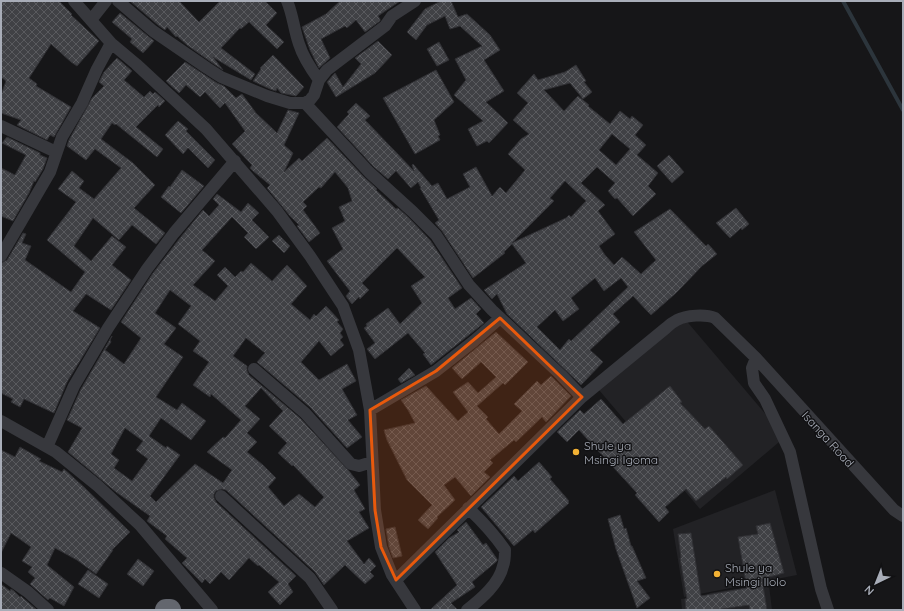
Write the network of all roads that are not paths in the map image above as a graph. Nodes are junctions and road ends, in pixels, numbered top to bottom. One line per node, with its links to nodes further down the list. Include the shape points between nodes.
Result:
1 (74, 1): 6 (street)
2 (106, 1): 6 (street)
3 (118, 1): 9 (street, via 153,31 221,77 267,96 290,103)
4 (287, 1): 8 (street, via 299,45 311,70)
5 (415, 1): 8 (street, via 392,16 385,26 327,70)
6 (91, 20): 7 (street)
7 (111, 43): 11 (street); 12 (street, via 206,129)
8 (320, 80): 9 (street, via 314,95)
9 (305, 103): 14 (street, via 369,172 436,235 469,285)
10 (1, 126): 11 (street)
11 (56, 152): 13 (street, via 50,172)
12 (234, 161): 18 (street, via 277,211 343,306 359,350); 20 (street, via 174,233 108,328 74,386)
13 (1, 256)
14 (500, 318): 17 (street); 18 (street, via 436,371)
15 (756, 358): 17 (street, Isanga Road, via 716,318 704,315 678,319); 24 (street, Isanga Road, via 894,510); 34 (street, via 752,368 754,383 765,399 790,452)
16 (254, 369): 21 (street, via 305,413 351,464 359,466)
17 (582, 397): 23 (street, Isanga Road)
18 (370, 410): 21 (street)
19 (1, 421): 20 (street)
20 (47, 447): 31 (street, via 98,486 140,525)
21 (372, 462): 26 (street, via 375,510 381,547)
22 (221, 496): 32 (street, via 306,574)
23 (468, 508): 26 (street, Isanga Road); 33 (street, via 505,550 503,567 498,579 483,597)
24 (903, 516)
25 (1, 573): 28 (street)
26 (396, 580): 27 (street)
27 (409, 608)
28 (48, 610)
29 (166, 610): 30 (highway)
30 (170, 610)
31 (212, 610)
32 (332, 610)
33 (467, 610)
34 (828, 610)

